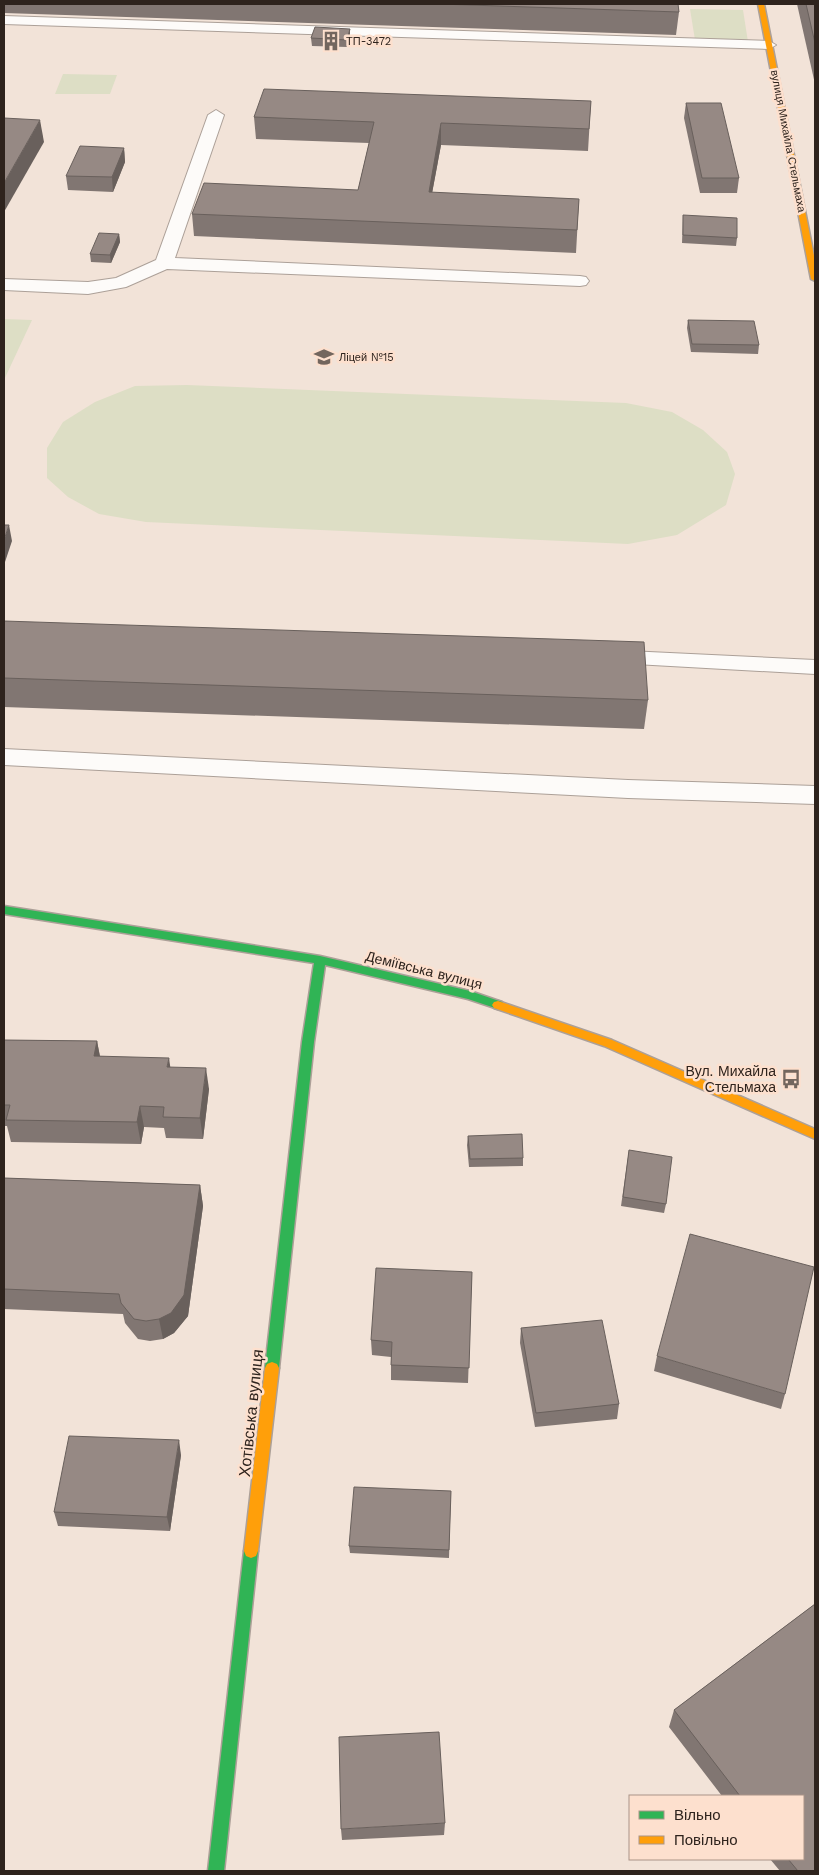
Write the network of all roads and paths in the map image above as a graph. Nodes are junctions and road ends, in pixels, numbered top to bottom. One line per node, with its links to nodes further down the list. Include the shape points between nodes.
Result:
1 (761, 4): 3 (street, вулиця Михайла Стельмаха)
2 (4, 20): 3 (lane)
3 (769, 45): 6 (street, вулиця Михайла Стельмаха)
4 (216, 115): 5 (lane)
5 (164, 263): 7 (lane); 8 (lane, via 120,283 88,288)
6 (815, 279)
7 (580, 281)
8 (4, 285)
9 (588, 656): 10 (lane)
10 (815, 667)
11 (4, 758): 12 (lane, via 628,789)
12 (815, 795)
13 (4, 910): 14 (street, Деміївська вулиця)
14 (320, 960): 15 (street, Деміївська вулиця, via 470,995 599,1040); 16 (street, Хотівська вулиця, via 308,1042)
15 (815, 1134)
16 (216, 1871)

